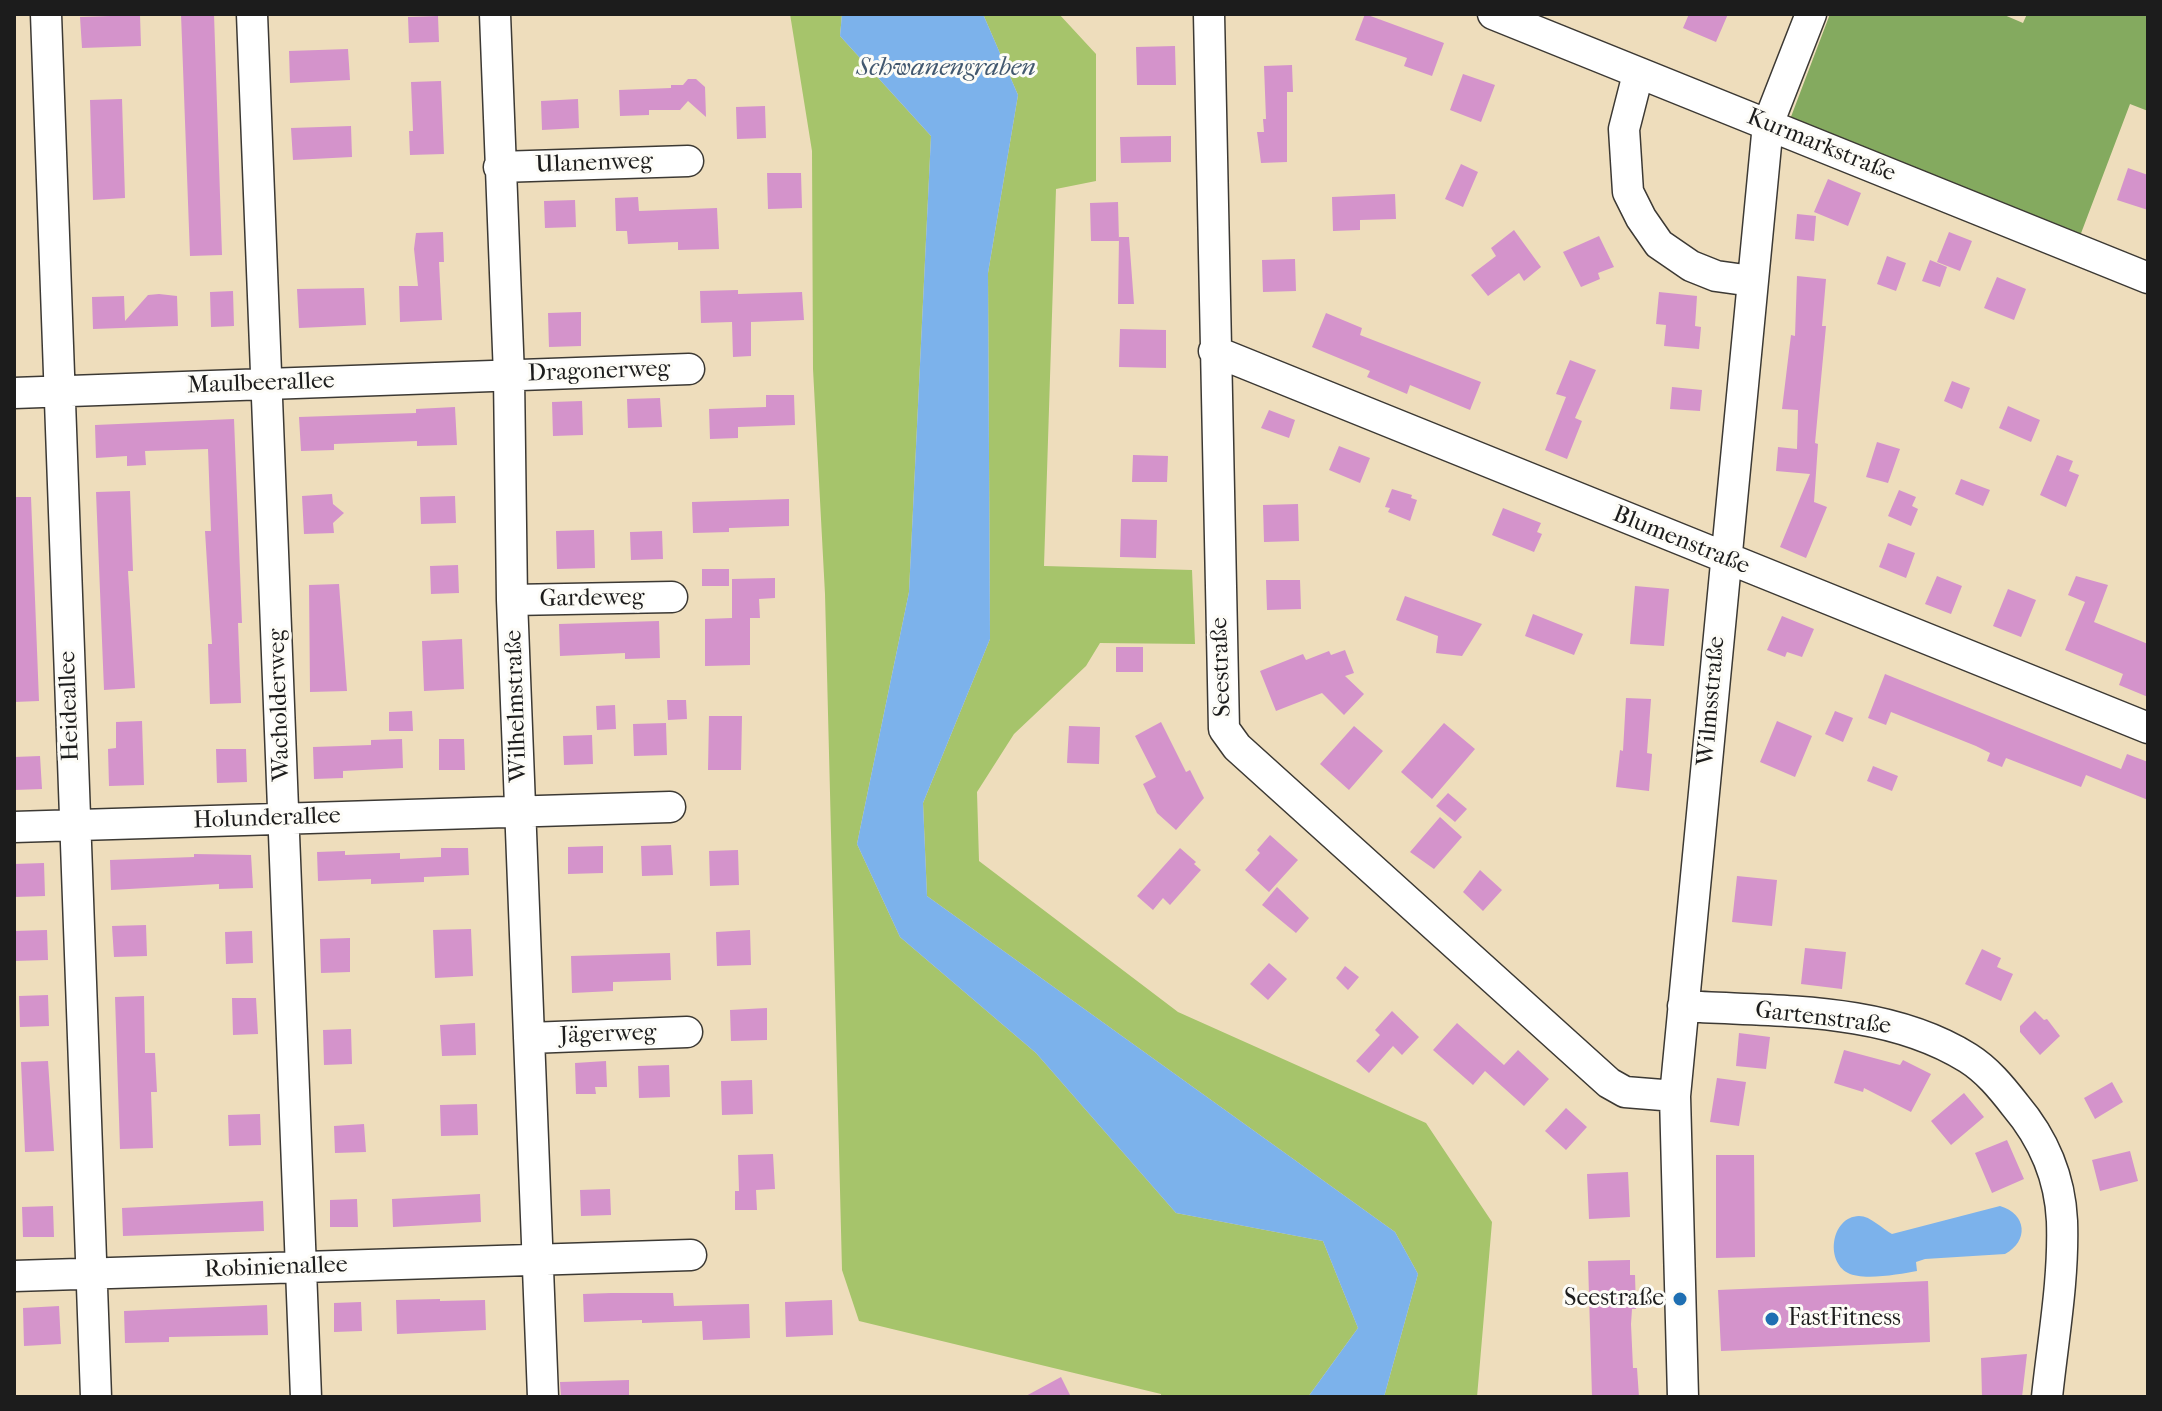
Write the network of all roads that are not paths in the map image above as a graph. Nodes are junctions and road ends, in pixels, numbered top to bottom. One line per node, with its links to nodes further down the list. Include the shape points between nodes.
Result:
1 (46, 14): 17 (street, Heideallee)
2 (252, 14): 16 (street, Wacholderweg)
3 (495, 14): 10 (street, Wilhelmstraße)
4 (1209, 14): 13 (street, Seestraße)
5 (1493, 14): 7 (street, Kurmarkstraße)
6 (1811, 14): 8 (street, Wilmsstraße)
7 (1638, 74): 8 (street, Kurmarkstraße); 12 (street, via 1624,129 1628,192 1641,218 1659,244 1691,266)
8 (1768, 124): 11 (street, Kurmarkstraße); 12 (street, Wilmsstraße)
9 (688, 161): 10 (street, Ulanenweg)
10 (499, 167): 15 (street, Wilhelmstraße)
11 (2148, 278)
12 (1752, 281): 19 (street, Wilmsstraße)
13 (1214, 351): 19 (street, Blumenstraße); 31 (street, Seestraße, via 1224,729 1237,747 1609,1083 1625,1092)
14 (689, 369): 15 (street, Dragonerweg)
15 (509, 376): 16 (street, Maulbeerallee); 21 (street, Wilhelmstraße)
16 (267, 384): 17 (street, Maulbeerallee); 25 (street, Wacholderweg)
17 (59, 391): 18 (street, Maulbeerallee); 26 (street, Heideallee)
18 (14, 393)
19 (1726, 559): 22 (street, Blumenstraße); 28 (street, Wilmsstraße)
20 (672, 597): 21 (street, Gardeweg)
21 (512, 600): 24 (street, Wilhelmstraße)
22 (2148, 728)
23 (670, 807): 24 (street, Holunderallee)
24 (521, 812): 25 (street, Holunderallee); 30 (street, Wilhelmstraße)
25 (285, 818): 26 (street, Holunderallee); 34 (street, Wacholderweg)
26 (74, 825): 27 (street, Holunderallee); 35 (street, Heideallee)
27 (14, 827)
28 (1683, 1006): 31 (street, Wilmsstraße); 41 (street, Gartenstraße, via 1832,1016 1894,1027 1948,1048 1994,1079 2035,1128 2057,1183 2062,1268)
29 (687, 1032): 30 (street, Jägerweg)
30 (529, 1038): 33 (street, Wilhelmstraße)
31 (1675, 1096): 40 (street, Wilmsstraße)
32 (691, 1255): 33 (street, Robinienallee)
33 (538, 1260): 34 (street, Robinienallee); 39 (street, Wilhelmstraße)
34 (303, 1267): 35 (street, Robinienallee); 38 (street, Wacholderweg)
35 (91, 1274): 36 (street, Robinienallee); 37 (street, Heideallee)
36 (14, 1276)
37 (96, 1397)
38 (306, 1397)
39 (543, 1397)
40 (1683, 1397)
41 (2047, 1397)

